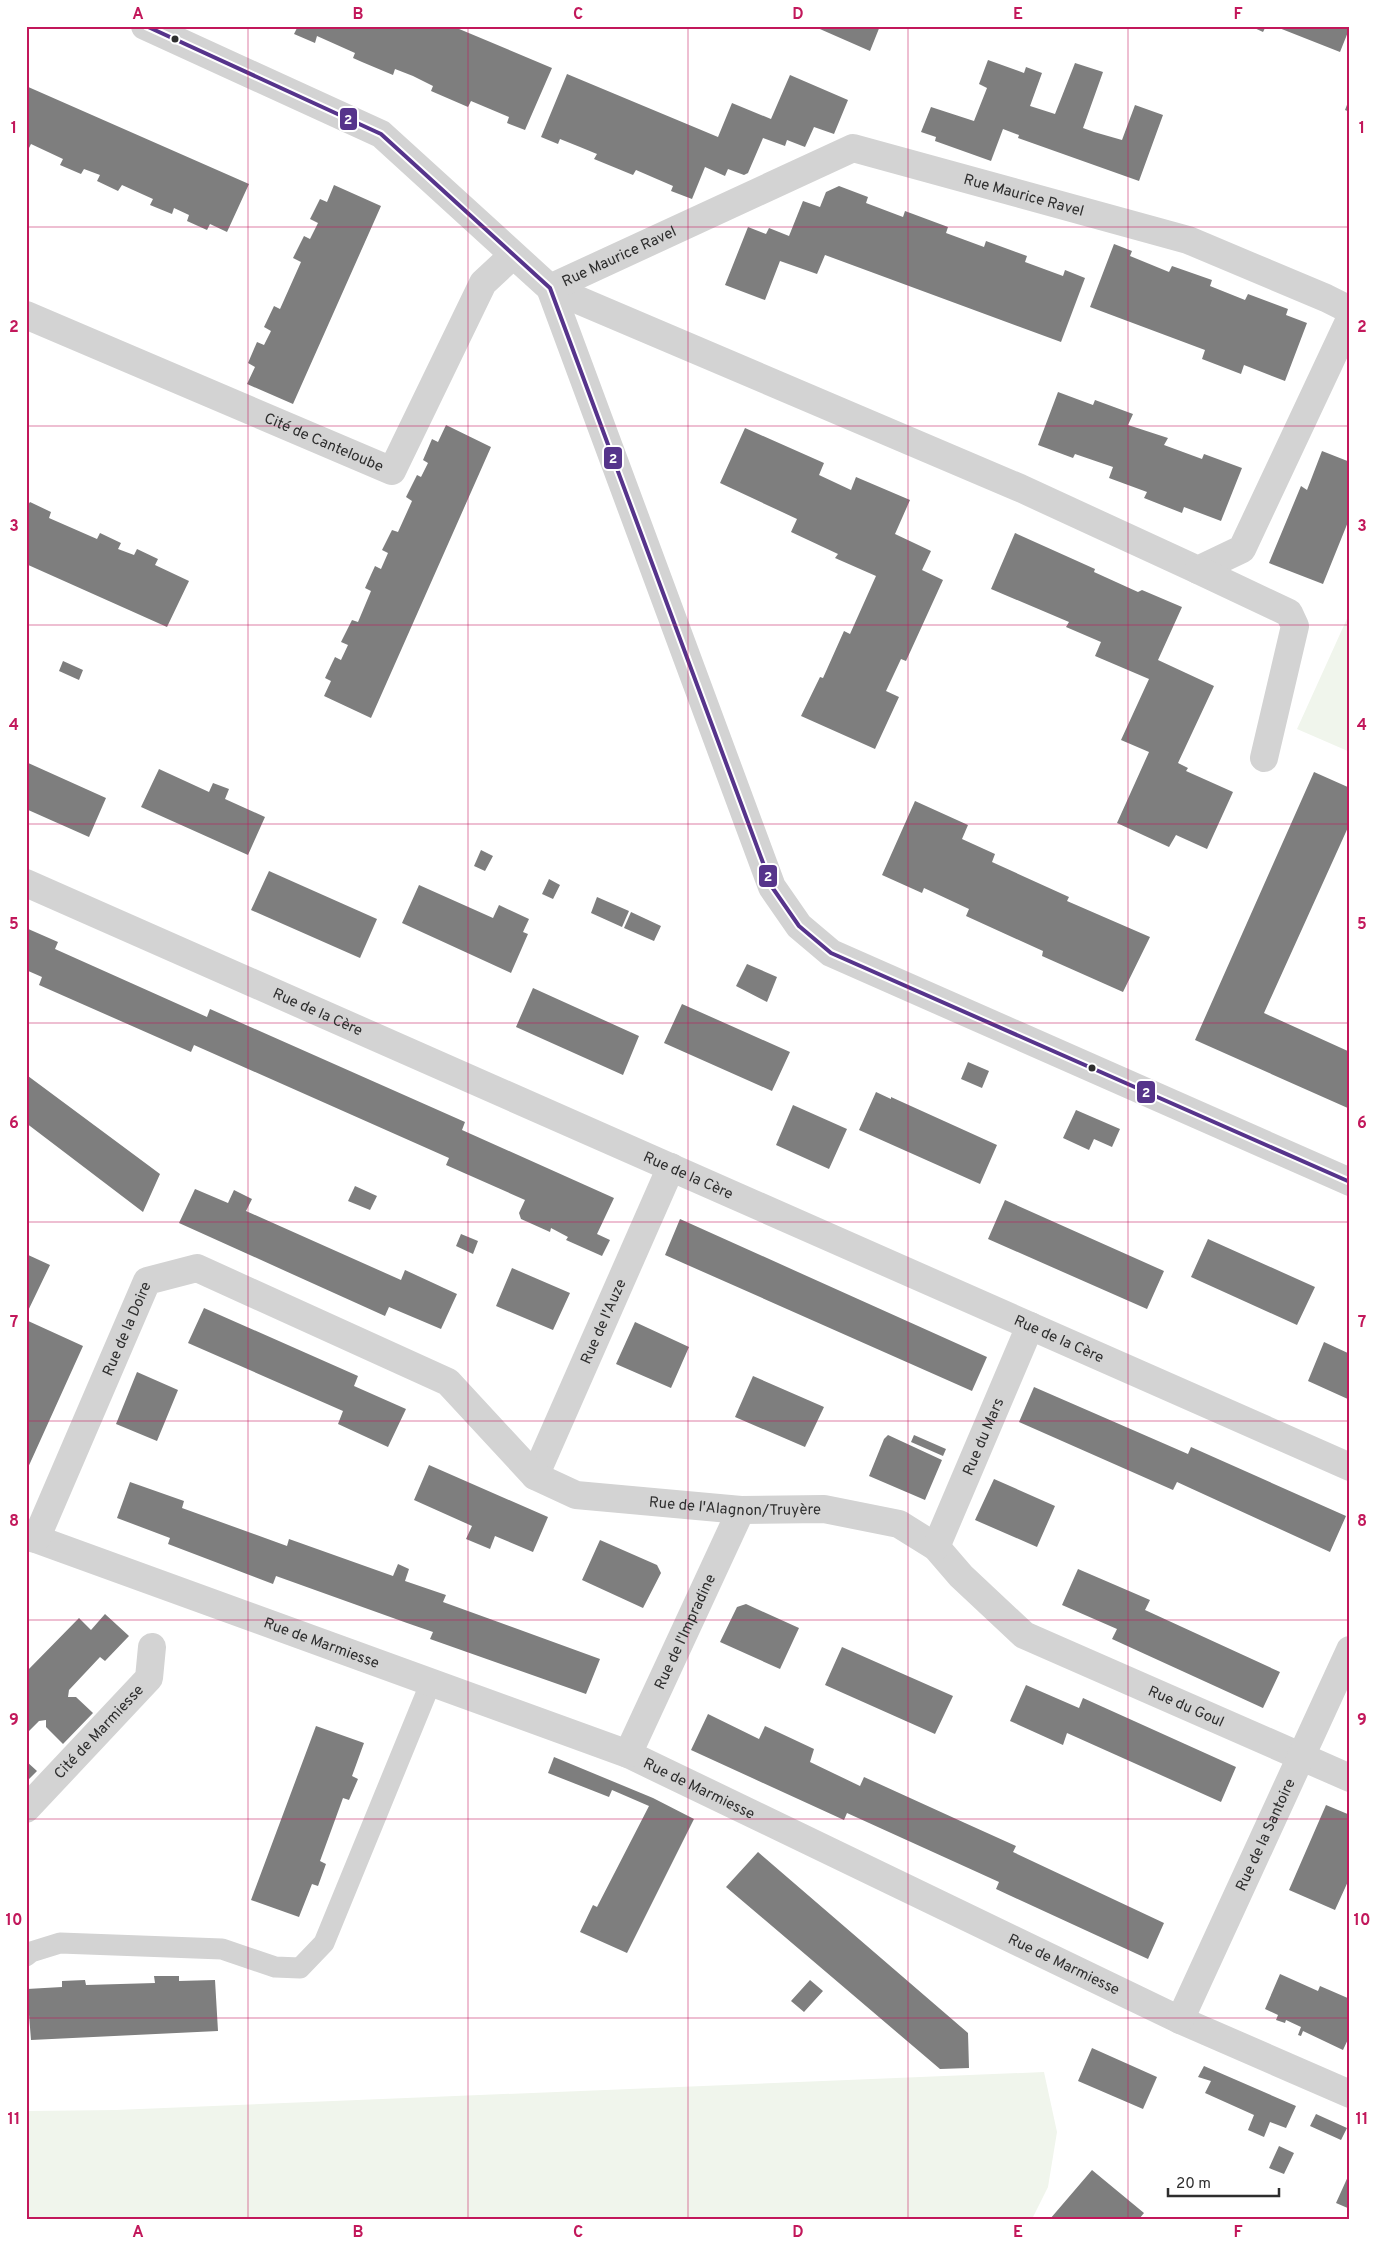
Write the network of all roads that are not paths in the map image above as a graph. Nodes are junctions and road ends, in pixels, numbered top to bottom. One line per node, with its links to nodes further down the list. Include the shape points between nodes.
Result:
1 (146, 26): 2 (street, via 381,134)
2 (512, 256): 3 (street); 5 (street, Cité de Canteloube, via 483,283 392,471)
3 (550, 288): 4 (street, Rue Maurice Ravel, via 853,148 1188,240); 7 (street, Rue Maurice Ravel, via 1020,488); 11 (street, via 772,887 799,926 831,953)
4 (1350, 310)
5 (26, 315)
6 (1350, 319): 7 (street, via 1242,549)
7 (1198, 570): 8 (street, Rue Maurice Ravel, via 1289,614 1295,626)
8 (1264, 758)
9 (26, 883): 10 (street, Rue de la Cère)
10 (672, 1168): 12 (street, Rue de la Cère); 15 (street, Rue de l'Auze)
11 (1350, 1182)
12 (1030, 1326): 14 (street, Rue de la Cère); 18 (street, Rue du Mars)
13 (448, 1382): 15 (street, Rue de l'Alagnon/Truyère); 17 (street, Rue de la Doire, via 197,1268 147,1281)
14 (1350, 1468)
15 (534, 1476): 16 (street, Rue de l'Alagnon/Truyère, via 576,1495)
16 (741, 1510): 18 (street, Rue de l'Alagnon/Truyère, via 824,1509 900,1524); 23 (street, Rue de l'Impradine)
17 (31, 1538): 22 (street, Rue de Marmiesse)
18 (936, 1546): 19 (street, Rue de l'Alagnon/Truyère, via 961,1576)
19 (1024, 1635): 24 (street, Rue du Goul)
20 (152, 1647): 26 (street, Cité de Marmiesse, via 149,1678)
21 (1350, 1650): 24 (street, Rue de la Santoire)
22 (431, 1682): 23 (street, Rue de Marmiesse); 27 (lane, via 324,1943 300,1968 275,1967 222,1949 60,1943)
23 (628, 1754): 28 (street, Rue de Marmiesse)
24 (1301, 1756): 25 (street, Rue du Goul); 28 (street, Rue de la Santoire)
25 (1350, 1778)
26 (26, 1809)
27 (26, 1956)
28 (1180, 2020): 29 (street, Rue de Marmiesse)
29 (1350, 2094)

